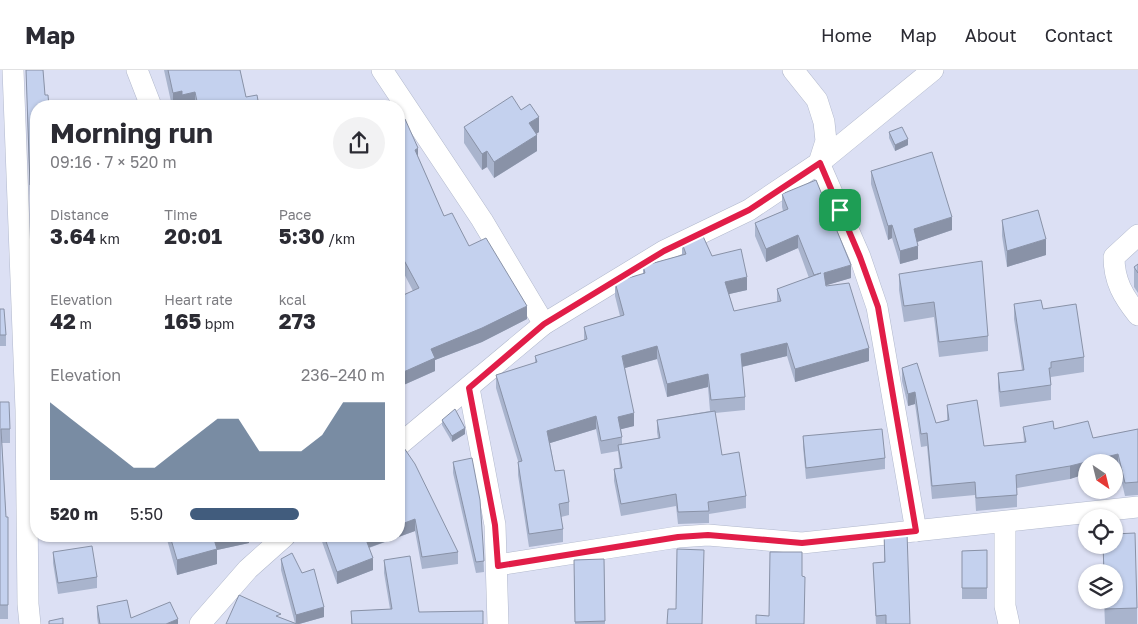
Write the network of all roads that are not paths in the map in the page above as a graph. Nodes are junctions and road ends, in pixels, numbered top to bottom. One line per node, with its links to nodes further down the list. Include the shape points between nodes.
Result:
1 (13, 70): 14 (street)
2 (137, 70): 6 (street)
3 (382, 70): 7 (street)
4 (793, 70): 9 (street, via 818,100 826,141)
5 (927, 72): 9 (street)
6 (148, 100)
7 (402, 100)
8 (405, 104): 12 (street, via 482,220)
9 (820, 163): 12 (street, via 749,210 664,251); 19 (street, via 878,307)
10 (1138, 235): 11 (street, via 1114,257 1114,275)
11 (1138, 315)
12 (544, 324): 13 (street)
13 (469, 388): 15 (street); 21 (street, via 495,525)
14 (30, 390)
15 (405, 440)
16 (30, 474): 22 (street)
17 (1138, 507): 18 (street)
18 (1006, 522): 19 (street); 25 (street, via 1005,606)
19 (916, 531): 21 (street, via 802,543 708,535 678,537)
20 (278, 542): 23 (street, via 248,568)
21 (498, 566): 24 (street)
22 (30, 624)
23 (200, 624)
24 (498, 624)
25 (1009, 624)

